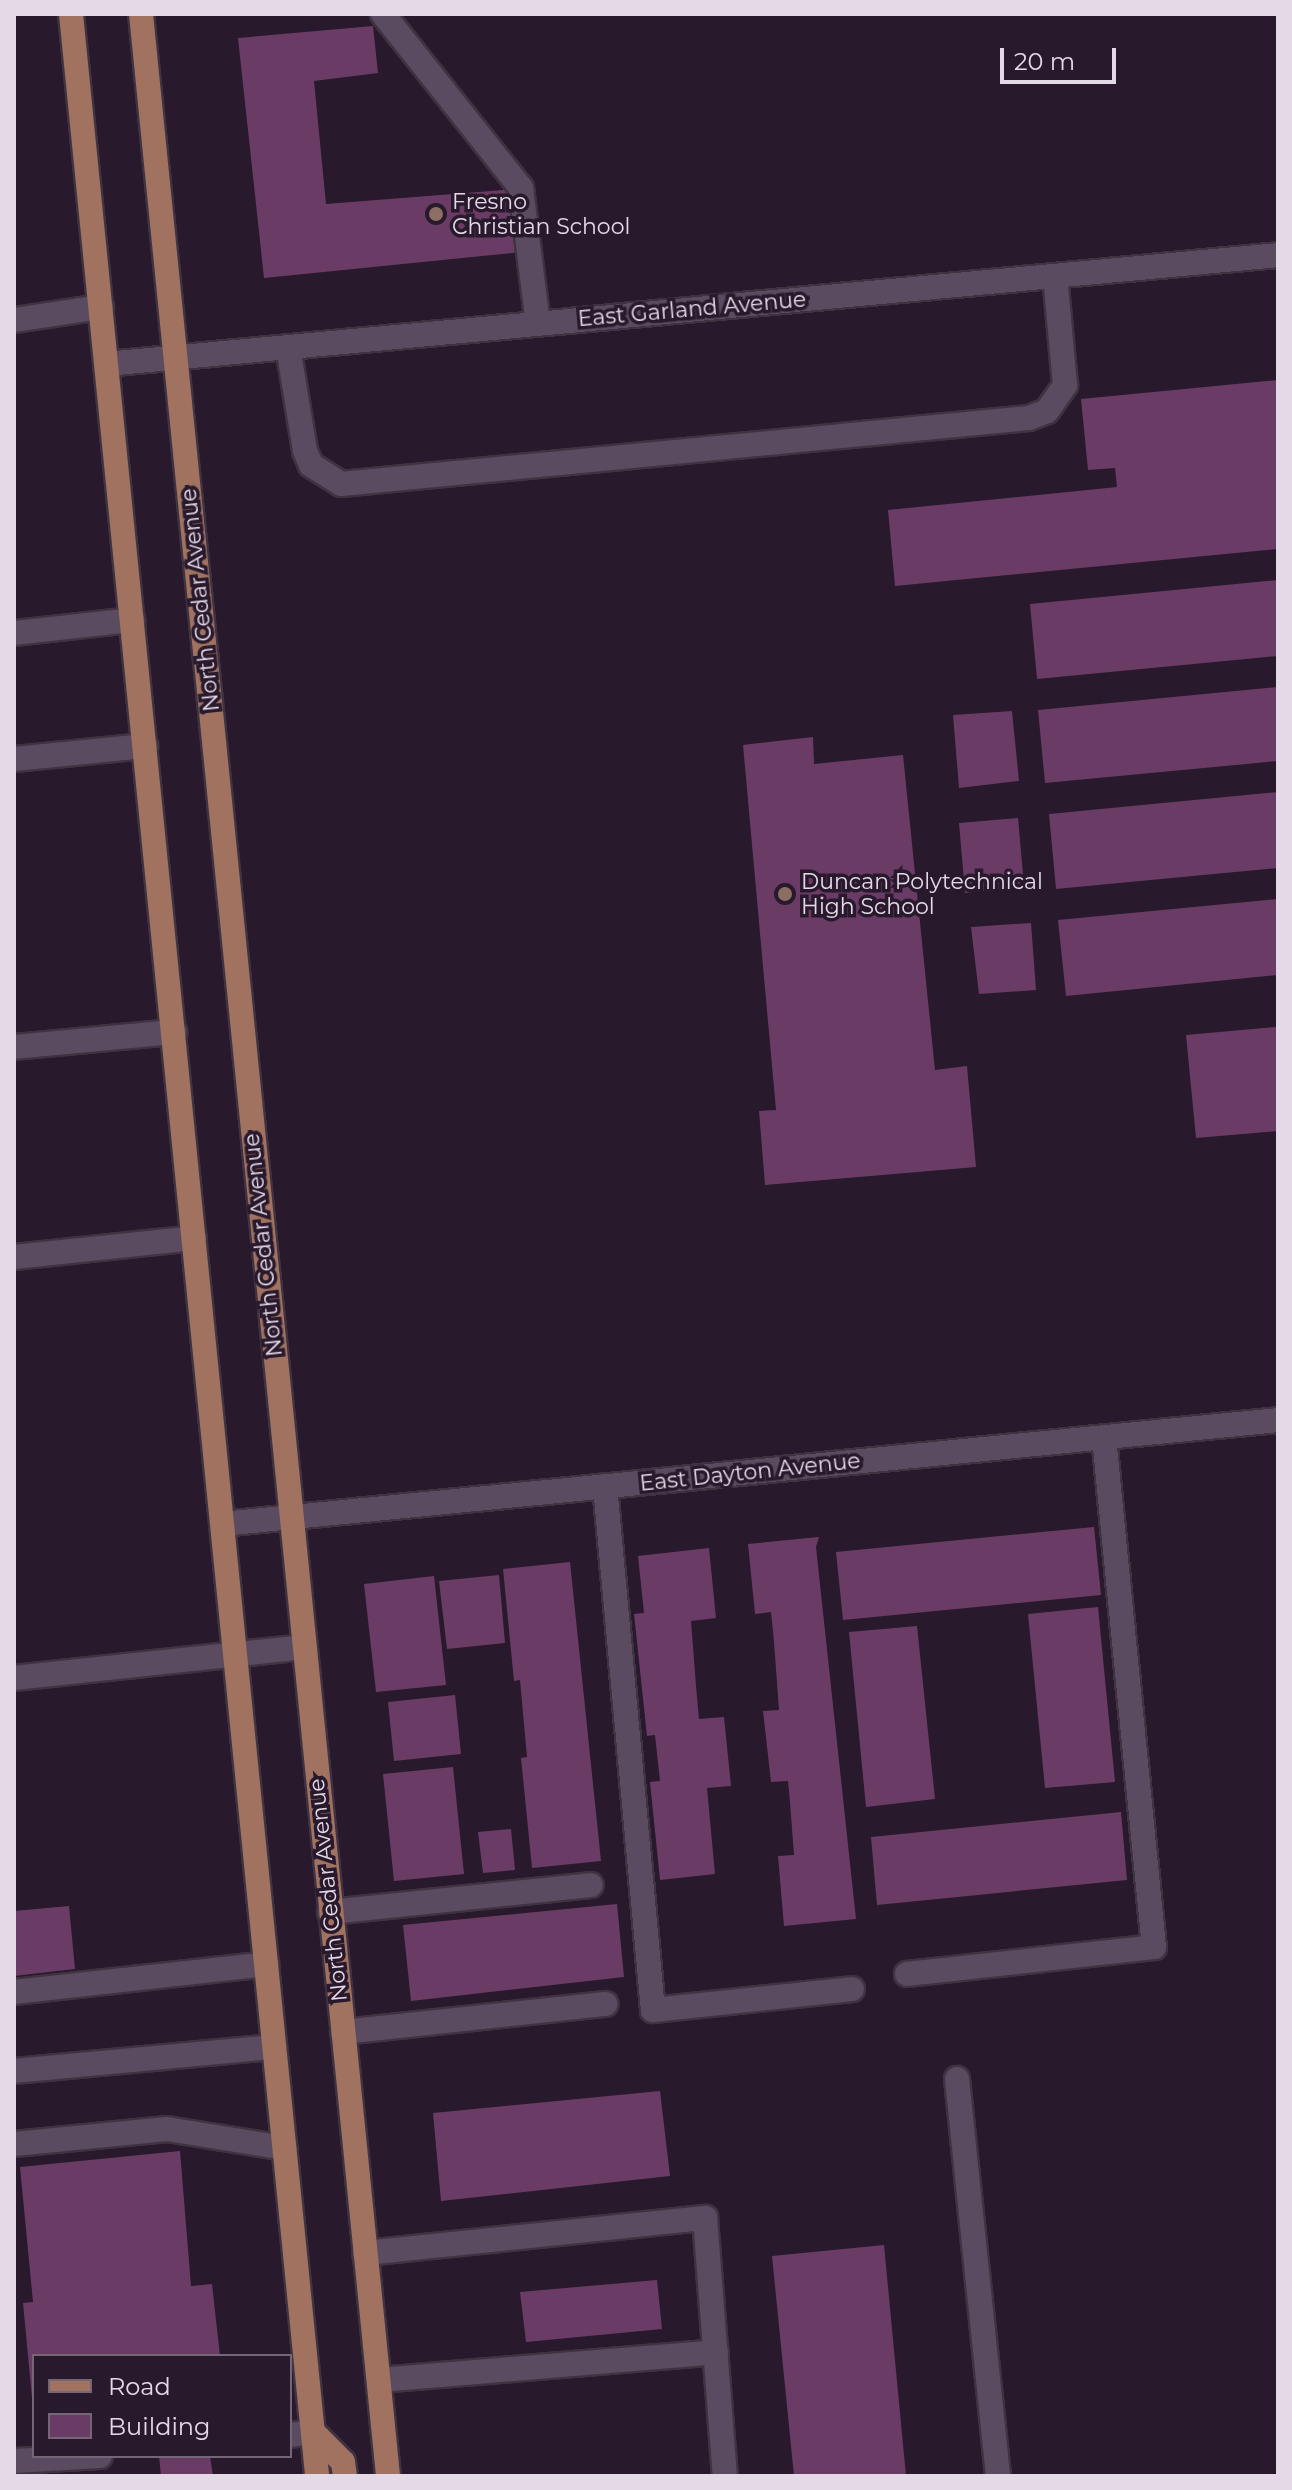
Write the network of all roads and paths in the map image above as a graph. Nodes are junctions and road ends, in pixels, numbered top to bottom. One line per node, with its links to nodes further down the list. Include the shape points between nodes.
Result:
1 (71, 14): 6 (main road)
2 (142, 14): 10 (main road, North Cedar Avenue)
3 (383, 14): 8 (street, via 521,188)
4 (1278, 255): 5 (street, East Garland Avenue)
5 (1055, 276): 8 (street, East Garland Avenue); 9 (street, via 1065,385 1047,411 1029,418 356,483 341,484 311,465)
6 (101, 307): 7 (street); 11 (main road)
7 (14, 320)
8 (538, 324): 9 (street, East Garland Avenue)
9 (288, 347): 10 (street, East Garland Avenue)
10 (176, 358): 11 (street, East Garland Avenue); 23 (main road, North Cedar Avenue)
11 (106, 364): 12 (main road)
12 (132, 620): 13 (street); 14 (main road)
13 (14, 633)
14 (145, 746): 15 (street); 16 (main road)
15 (14, 759)
16 (174, 1032): 17 (street); 18 (main road)
17 (14, 1047)
18 (194, 1238): 19 (street); 24 (main road)
19 (14, 1257)
20 (1278, 1420): 21 (street, East Dayton Avenue)
21 (1104, 1437): 22 (street, East Dayton Avenue); 31 (street, via 1154,1947)
22 (605, 1486): 23 (street, East Dayton Avenue); 32 (street, via 653,2010)
23 (291, 1517): 24 (street, East Dayton Avenue); 25 (main road, North Cedar Avenue)
24 (222, 1524): 26 (main road)
25 (304, 1647): 26 (street); 29 (main road, North Cedar Avenue)
26 (235, 1654): 27 (street); 30 (main road)
27 (14, 1678)
28 (591, 1885): 29 (street)
29 (330, 1912): 35 (main road, North Cedar Avenue)
30 (266, 1964): 33 (street); 36 (main road)
31 (907, 1974)
32 (852, 1989)
33 (14, 1992)
34 (606, 2004): 35 (street)
35 (343, 2032): 41 (main road, North Cedar Avenue)
36 (274, 2047): 37 (street); 40 (main road)
37 (14, 2071)
38 (957, 2079): 51 (street)
39 (14, 2144): 40 (street, via 167,2129)
40 (284, 2148): 44 (main road)
41 (365, 2253): 42 (street, via 705,2218); 43 (main road, North Cedar Avenue)
42 (716, 2352): 43 (street); 50 (street)
43 (379, 2380): 49 (main road, North Cedar Avenue)
44 (301, 2434): 47 (main road); 48 (main road, via 343,2462)
45 (66, 2458): 46 (street)
46 (14, 2461)
47 (317, 2476)
48 (345, 2476)
49 (388, 2476)
50 (725, 2476)
51 (998, 2476)

